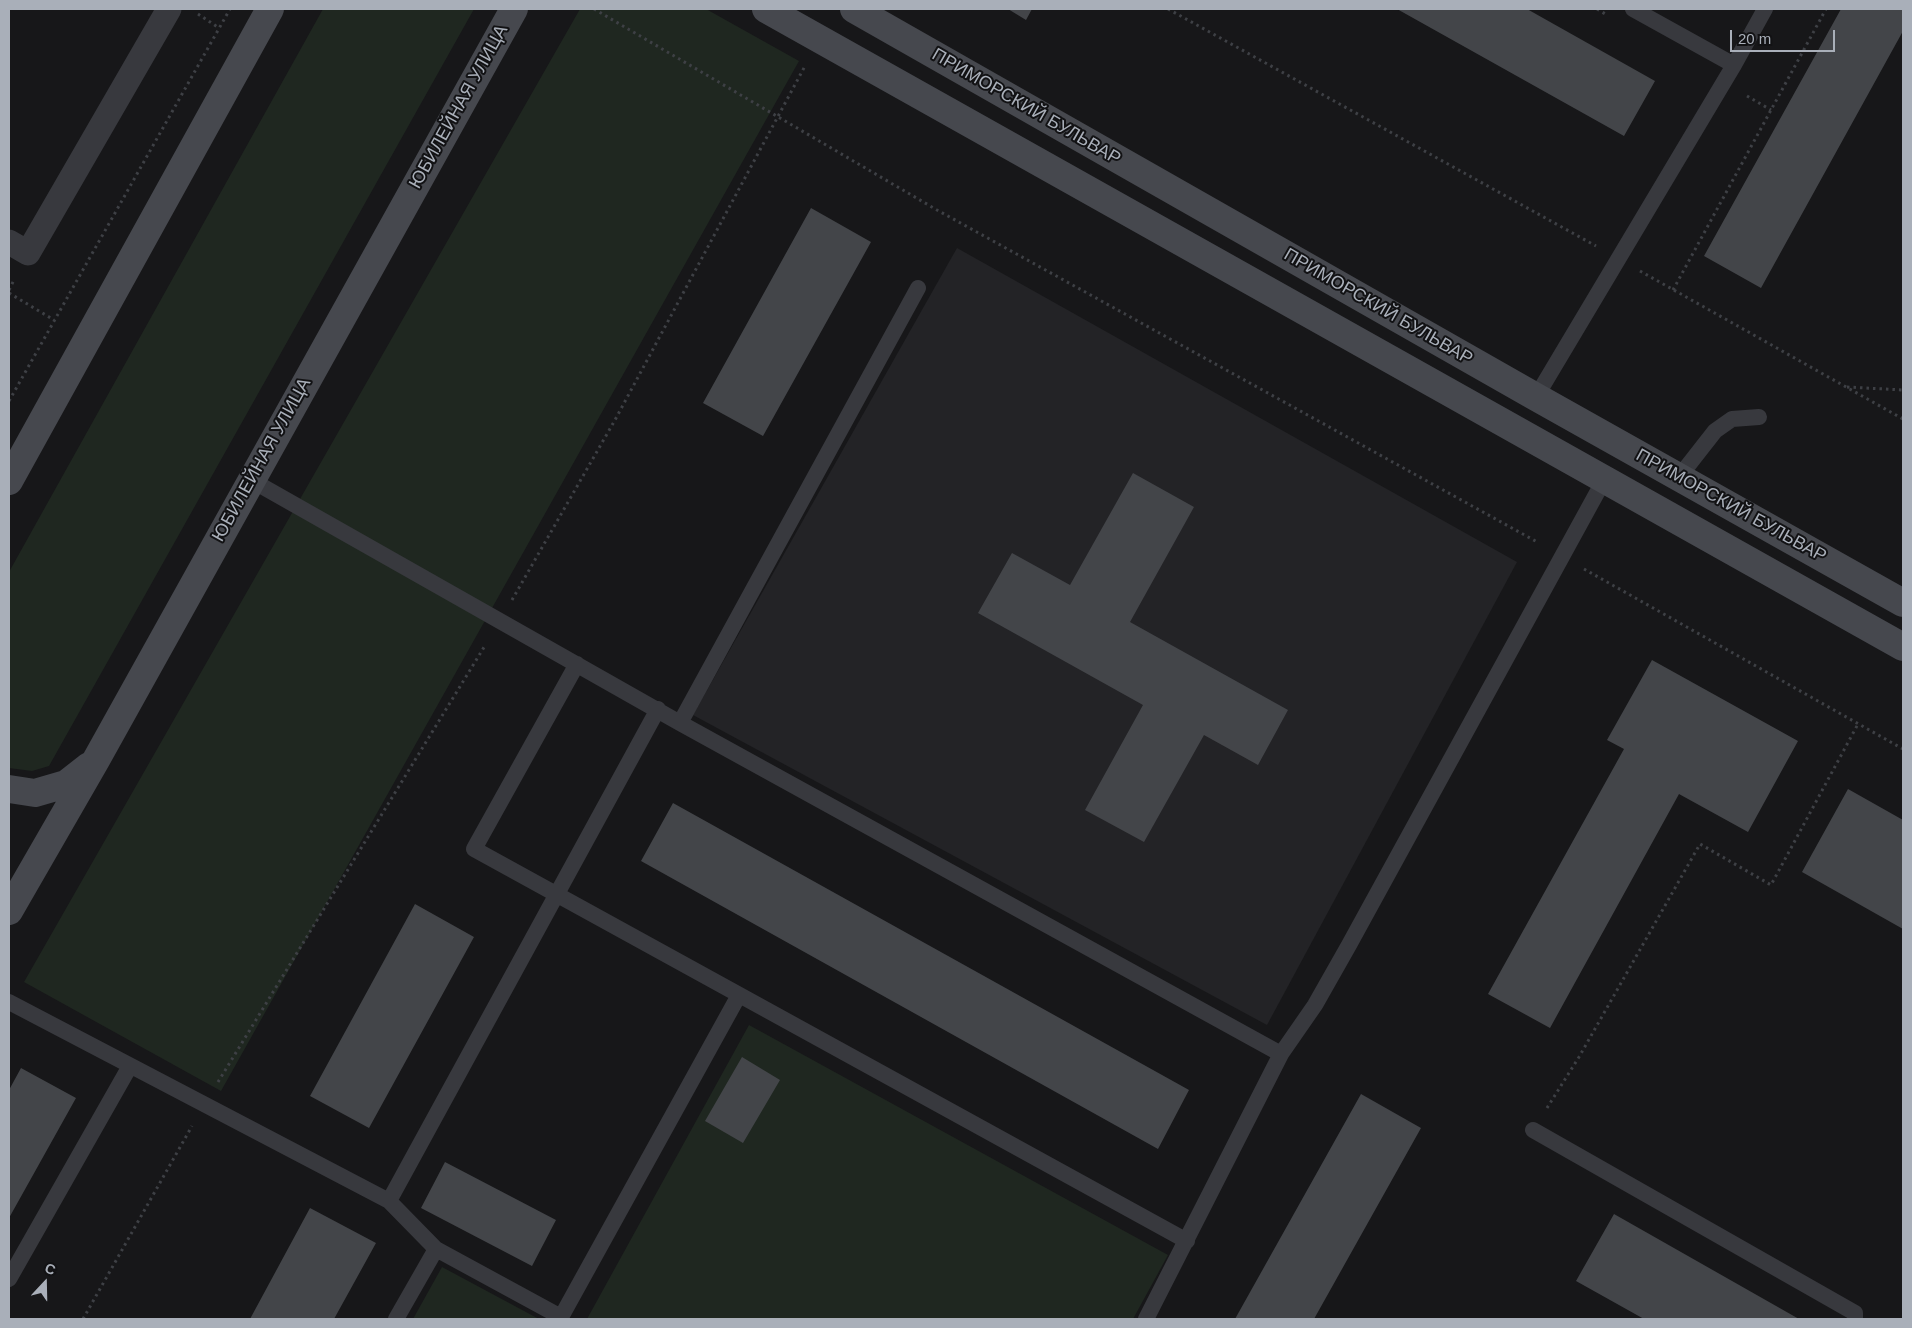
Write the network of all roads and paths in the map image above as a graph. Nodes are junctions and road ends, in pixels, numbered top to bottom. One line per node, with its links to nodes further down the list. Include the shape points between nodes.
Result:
1 (169, 9): 17 (street, via 28,253)
2 (230, 9): 13 (path)
3 (270, 9): 32 (main road)
4 (514, 9): 30 (main road, ЮБИЛЕЙНАЯ УЛИЦА)
5 (594, 9): 16 (path)
6 (766, 9): 31 (main road)
7 (854, 9): 25 (main road, ПРИМОРСКИЙ БУЛЬВАР)
8 (1168, 9): 18 (path)
9 (1633, 9): 15 (lane)
10 (1765, 9): 15 (lane)
11 (1826, 9): 20 (path)
12 (196, 14): 13 (path)
13 (219, 28): 22 (path)
14 (809, 58): 16 (path)
15 (1734, 65): 18 (lane)
16 (776, 117): 33 (path, via 937,210); 35 (path, via 614,420)
17 (9, 242)
18 (1618, 259): 20 (path); 25 (lane)
19 (918, 288): 39 (lane)
20 (1673, 290): 23 (path)
21 (9, 293): 22 (path)
22 (54, 320): 26 (path)
23 (1846, 387): 24 (path); 28 (path)
24 (1903, 390)
25 (1536, 397): 29 (main road, ПРИМОРСКИЙ БУЛЬВАР)
26 (9, 401)
27 (1759, 417): 29 (lane, via 1732,419 1714,432)
28 (1903, 419)
29 (1679, 477): 34 (main road, ПРИМОРСКИЙ БУЛЬВАР)
30 (251, 480): 35 (lane); 42 (main road, ЮБИЛЕЙНАЯ УЛИЦА)
31 (1604, 480): 33 (lane); 36 (main road)
32 (9, 481)
33 (1561, 556): 40 (path); 48 (lane, via 1349,945 1315,1005)
34 (1903, 602)
35 (500, 622): 37 (lane); 50 (path)
36 (1903, 647)
37 (577, 664): 38 (lane); 44 (lane, via 474,849)
38 (658, 709): 39 (lane); 44 (lane)
39 (680, 722): 48 (lane)
40 (1858, 724): 41 (path); 51 (path, via 1772,886 1700,844 1579,1057)
41 (1903, 749)
42 (96, 760): 43 (main road, via 66,784 35,794); 45 (main road, ЮБИЛЕЙНАЯ УЛИЦА)
43 (9, 789)
44 (556, 894): 46 (lane); 52 (lane)
45 (12, 902)
46 (740, 995): 53 (lane); 56 (lane)
47 (9, 1002): 49 (lane)
48 (1281, 1054): 53 (lane)
49 (130, 1066): 50 (lane); 55 (lane)
50 (204, 1104): 52 (lane); 57 (path)
51 (1533, 1130): 60 (lane, via 1855,1313)
52 (389, 1201): 54 (lane)
53 (1187, 1241): 59 (lane)
54 (436, 1250): 56 (lane); 58 (lane)
55 (9, 1280)
56 (561, 1318)
57 (83, 1319)
58 (396, 1319)
59 (1146, 1319)
60 (1856, 1319)

